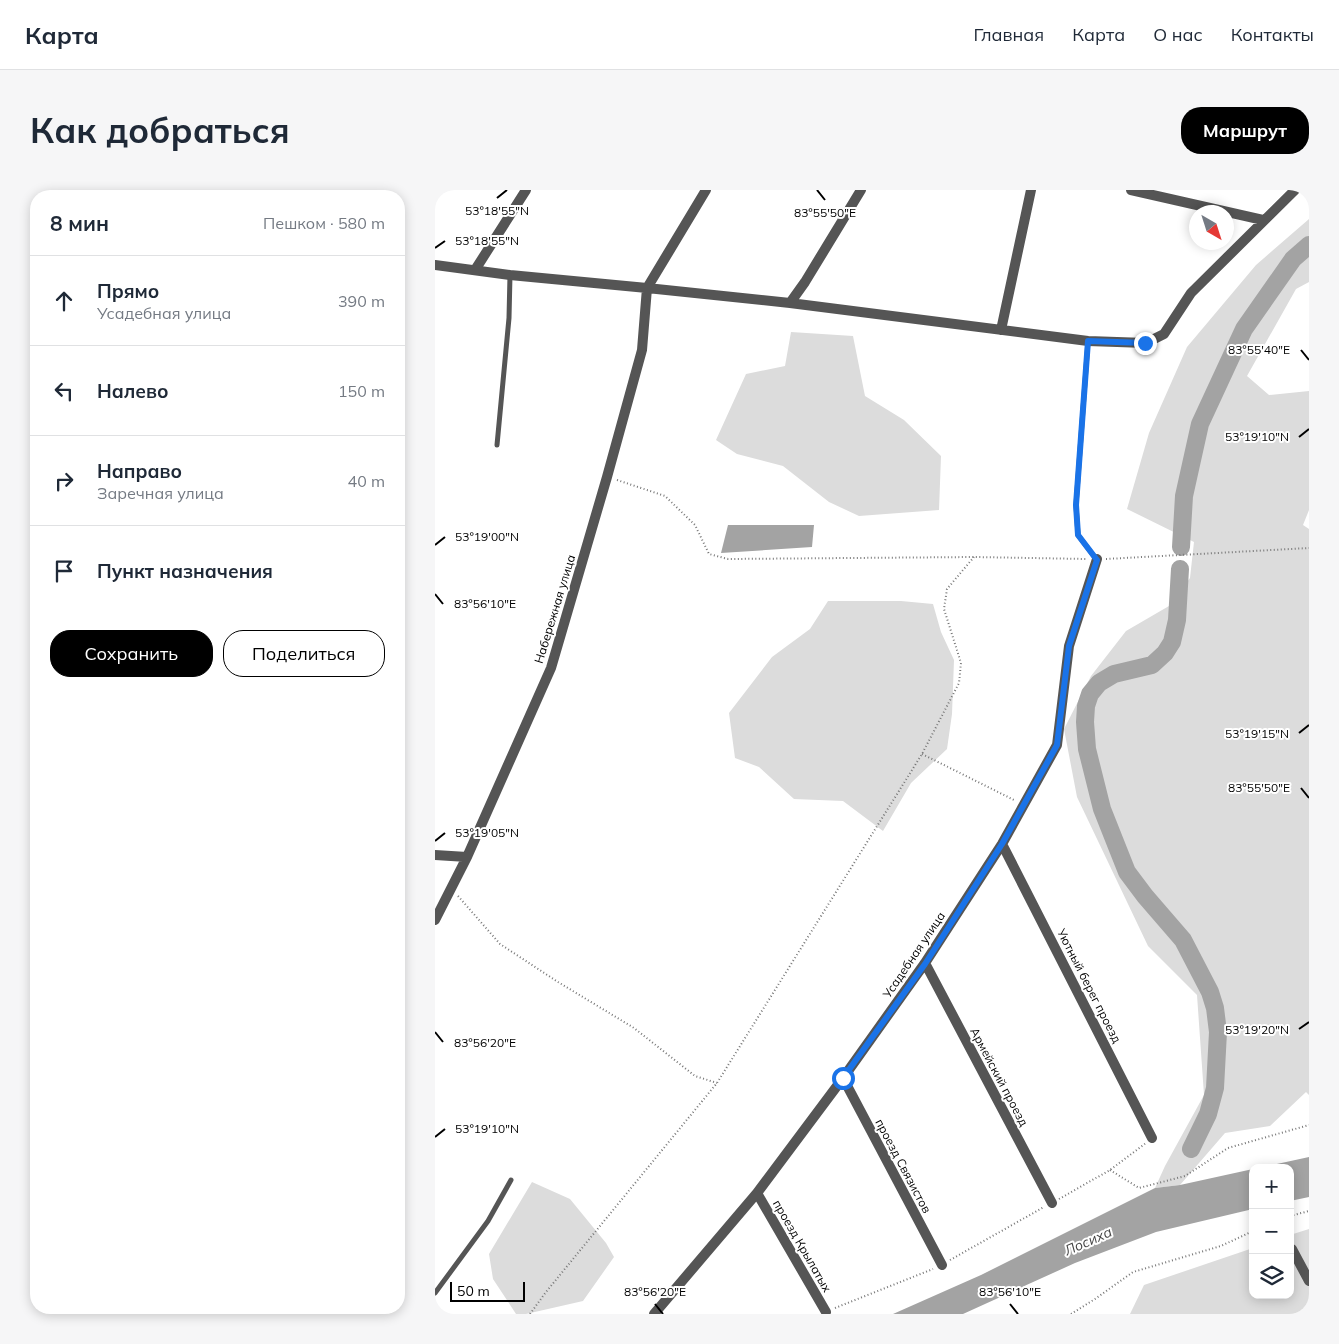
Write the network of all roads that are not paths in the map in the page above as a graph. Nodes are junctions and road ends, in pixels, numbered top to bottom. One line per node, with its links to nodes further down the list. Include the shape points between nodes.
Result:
1 (526, 190): 9 (street)
2 (706, 190): 11 (street)
3 (861, 190): 12 (street)
4 (1031, 190): 13 (street)
5 (1131, 190): 7 (street)
6 (1295, 190): 7 (street)
7 (1263, 220): 14 (street, via 1191,293 1164,334 1145,343)
8 (435, 265): 9 (street)
9 (475, 270): 10 (street)
10 (510, 276): 11 (street); 15 (lane)
11 (647, 288): 12 (street); 19 (street, Набережная улица, via 642,350 551,668)
12 (790, 303): 13 (street)
13 (1001, 330): 14 (street)
14 (1088, 341): 16 (lane, via 1076,505 1078,535)
15 (497, 445)
16 (1097, 560): 17 (street, Усадебная улица, via 1069,646 1057,745)
17 (1002, 844): 21 (street, Усадебная улица); 23 (street, Уютный берег проезд)
18 (435, 855): 19 (street)
19 (467, 857): 20 (street, Набережная улица)
20 (435, 920)
21 (925, 964): 22 (street, Усадебная улица); 26 (street, Армейский проезд)
22 (843, 1078): 25 (street, Усадебная улица); 28 (street, проезд Связистов)
23 (1153, 1138)
24 (511, 1180): 30 (lane, via 488,1221)
25 (757, 1193): 31 (street, проезд Крылатых); 32 (street, Усадебная улица)
26 (1052, 1203)
27 (1294, 1253): 29 (street)
28 (942, 1265)
29 (1309, 1280)
30 (435, 1293)
31 (825, 1312)
32 (654, 1314)

